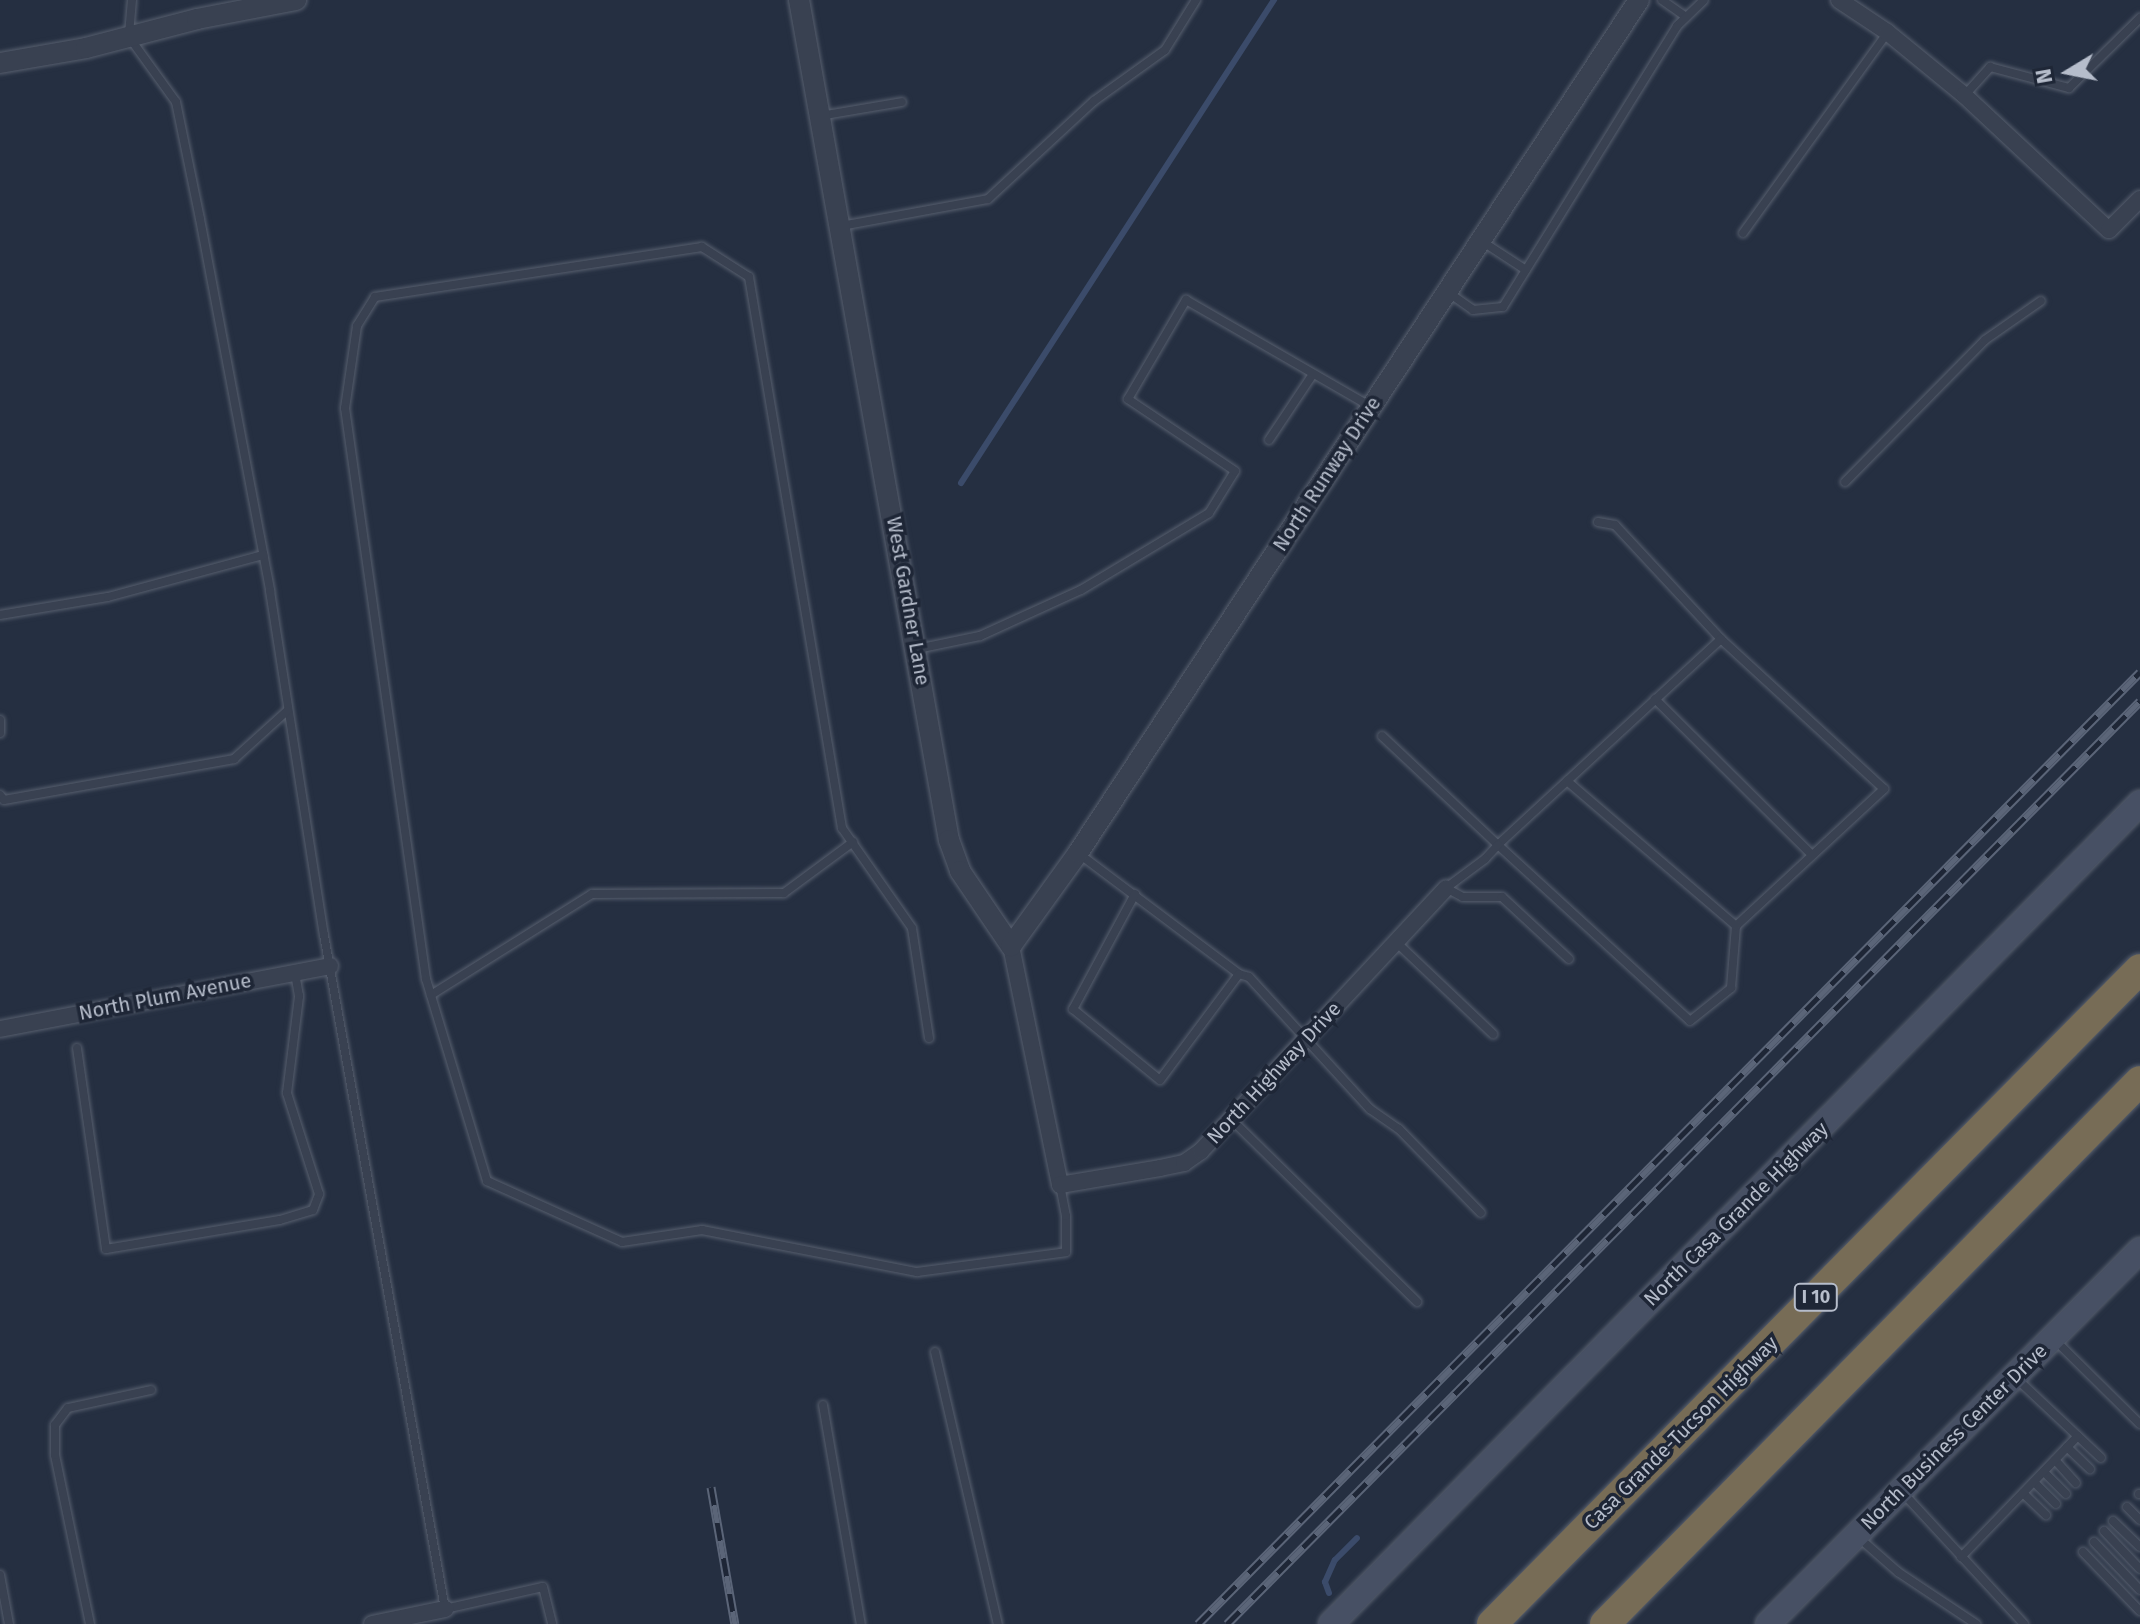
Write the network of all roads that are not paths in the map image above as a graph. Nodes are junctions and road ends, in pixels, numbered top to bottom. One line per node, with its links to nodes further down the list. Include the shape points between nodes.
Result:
1 (132, 0): 12 (lane)
2 (799, 0): 16 (street, West Gardner Lane)
3 (1196, 0): 18 (lane, via 1165,50 1094,101 988,199)
4 (1639, 0): 20 (street, North Runway Drive)
5 (1662, 0): 9 (lane)
6 (1704, 0): 9 (lane)
7 (1839, 0): 11 (street)
8 (291, 1): 12 (street)
9 (1686, 17): 21 (lane)
10 (2140, 18): 14 (lane, via 2069,88 1990,67)
11 (1887, 32): 14 (street); 19 (lane)
12 (129, 37): 13 (street); 29 (lane, via 176,102)
13 (0, 63)
14 (1964, 95): 17 (street, via 2109,230)
15 (902, 102): 16 (lane)
16 (818, 116): 18 (street, West Gardner Lane)
17 (2140, 199)
18 (840, 226): 32 (street, West Gardner Lane)
19 (1743, 233)
20 (1481, 240): 21 (lane); 22 (street, North Runway Drive)
21 (1526, 270): 22 (lane, via 1503,307 1473,310)
22 (1447, 292): 25 (street, North Runway Drive)
23 (2041, 301): 27 (lane, via 1985,340)
24 (1313, 374): 25 (lane); 26 (lane); 32 (lane, via 1186,300 1128,399 1235,471 1209,513 1081,590 980,636)
25 (1371, 407): 43 (street, North Runway Drive)
26 (1269, 440)
27 (1845, 482)
28 (1598, 522): 31 (lane, via 1615,525)
29 (263, 555): 30 (lane, via 108,597); 34 (lane)
30 (0, 615)
31 (1721, 639): 33 (lane); 44 (lane, via 1884,789)
32 (917, 649): 49 (street, West Gardner Lane, via 949,840 960,871)
33 (1655, 699): 38 (lane); 44 (lane)
34 (287, 711): 39 (lane, via 234,759 4,800); 51 (lane)
35 (0, 720): 36 (lane)
36 (0, 733)
37 (1382, 736): 42 (lane)
38 (1567, 781): 42 (lane); 47 (lane)
39 (0, 795)
40 (2140, 803): 106 (main road, North Casa Grande Highway)
41 (853, 842): 55 (lane, via 784,893 592,894); 55 (lane, via 842,828 749,277 702,247 375,297 357,326 345,408); 58 (lane, via 912,928)
42 (1498, 845): 45 (lane); 47 (lane, via 1690,1021 1731,988)
43 (1078, 853): 46 (lane); 49 (street, North Runway Drive)
44 (1812, 855): 47 (lane)
45 (1446, 888): 48 (street, North Highway Drive); 50 (lane, via 1463,897 1502,897)
46 (1135, 894): 54 (lane); 54 (lane, via 1073,1009 1160,1080)
47 (1736, 926)
48 (1396, 942): 57 (lane); 59 (street, North Highway Drive)
49 (1011, 946): 63 (street, West Gardner Lane)
50 (1569, 959)
51 (330, 966): 53 (street, North Plum Avenue); 98 (lane)
52 (2140, 969): 107 (highway, Casa Grande-Tucson Highway / I 10)
53 (295, 972): 56 (street, North Plum Avenue); 60 (lane, via 299,996 287,1093 319,1194 313,1210 106,1249)
54 (1239, 974): 59 (lane, via 1249,977)
55 (431, 995): 63 (lane, via 487,1181 622,1242 702,1230 917,1272 1066,1252)
56 (0, 1029)
57 (1493, 1034)
58 (929, 1038)
59 (1305, 1041): 62 (street, North Highway Drive); 64 (lane)
60 (77, 1048)
61 (2140, 1081): 108 (highway)
62 (1231, 1119): 63 (street, North Highway Drive, via 1184,1163); 66 (lane)
63 (1060, 1185)
64 (1481, 1213)
65 (2140, 1250): 67 (main road, North Business Center Drive)
66 (1417, 1302)
67 (2052, 1338): 69 (main road, North Business Center Drive); 72 (lane)
68 (935, 1352): 105 (lane)
69 (2014, 1376): 73 (lane); 81 (main road, North Business Center Drive)
70 (151, 1390): 101 (lane, via 68,1408 55,1425 55,1455)
71 (823, 1405): 104 (lane)
72 (2140, 1424)
73 (2078, 1436): 74 (lane); 75 (lane)
74 (2067, 1447): 76 (lane); 77 (lane)
75 (2101, 1458)
76 (2055, 1460): 78 (lane); 80 (lane)
77 (2090, 1469)
78 (2044, 1472): 79 (lane); 83 (lane)
79 (2034, 1482): 82 (lane); 84 (lane)
80 (2076, 1483)
81 (1901, 1491): 90 (main road, North Business Center Drive); 94 (lane)
82 (2023, 1493): 86 (lane); 94 (lane)
83 (2066, 1494)
84 (2056, 1504)
85 (2127, 1507): 87 (lane)
86 (2046, 1515)
87 (2140, 1520)
88 (2113, 1521): 92 (lane)
89 (2104, 1531): 95 (lane)
90 (1856, 1535): 109 (main road, North Business Center Drive); 110 (lane, via 1898,1572)
91 (2094, 1542): 97 (lane)
92 (2140, 1547)
93 (2083, 1552): 99 (lane)
94 (1961, 1557): 111 (lane)
95 (2140, 1569)
96 (0, 1575): 100 (lane)
97 (2140, 1590)
98 (445, 1609): 102 (street); 103 (lane, via 543,1587)
99 (2140, 1611)
100 (9, 1624)
101 (90, 1624)
102 (372, 1624)
103 (552, 1624)
104 (861, 1624)
105 (998, 1624)
106 (1331, 1624)
107 (1492, 1624)
108 (1605, 1624)
109 (1768, 1624)
110 (1976, 1624)
111 (2024, 1624)

